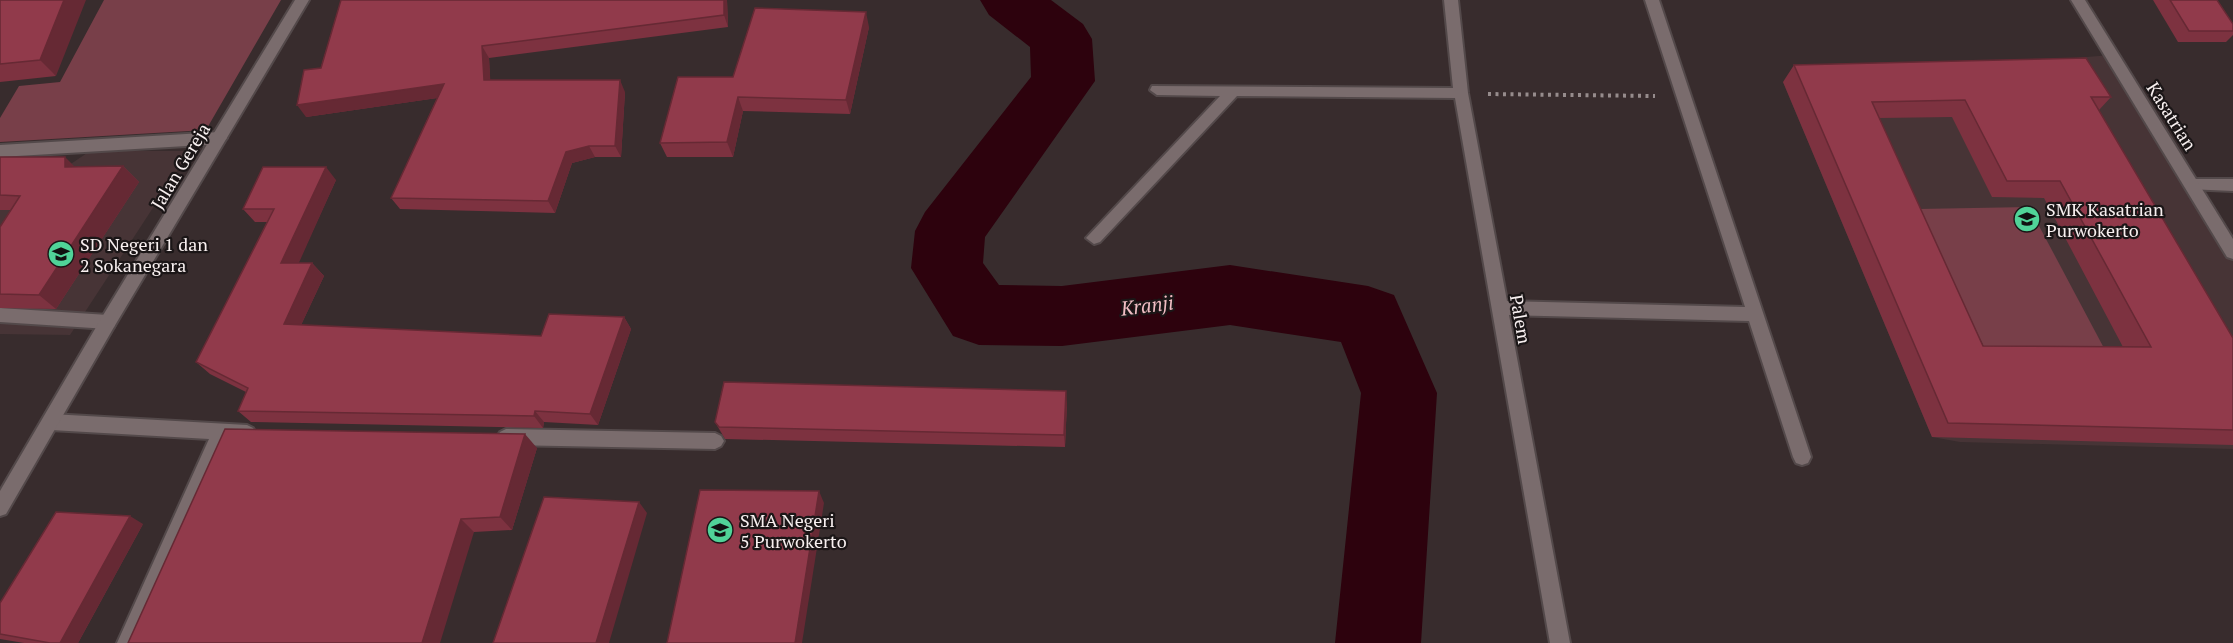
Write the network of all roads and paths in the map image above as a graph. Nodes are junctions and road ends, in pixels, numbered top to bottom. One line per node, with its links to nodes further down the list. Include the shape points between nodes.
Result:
1 (302, 0): 9 (street, Jalan Gereja)
2 (1451, 0): 7 (street, Palem)
3 (1652, 0): 8 (street)
4 (2078, 0): 12 (street, Kasatrian)
5 (1157, 90): 6 (street)
6 (1233, 91): 7 (street); 13 (street)
7 (1461, 93): 8 (path); 15 (street, Palem)
8 (1686, 97): 16 (street)
9 (220, 138): 10 (street); 18 (street, Jalan Gereja)
10 (0, 151)
11 (2233, 184): 12 (street)
12 (2192, 185): 14 (street, Kasatrian)
13 (1094, 238)
14 (2233, 253)
15 (1499, 308): 16 (street); 27 (street, Palem)
16 (1754, 314): 24 (street)
17 (0, 315): 18 (street)
18 (108, 322): 19 (street, Jalan Gereja)
19 (51, 422): 20 (street); 25 (street, Jalan Gereja)
20 (221, 432): 21 (street); 26 (street)
21 (268, 433)
22 (492, 437): 23 (street)
23 (715, 441)
24 (1802, 457)
25 (0, 508)
26 (127, 643)
27 (1560, 643)

